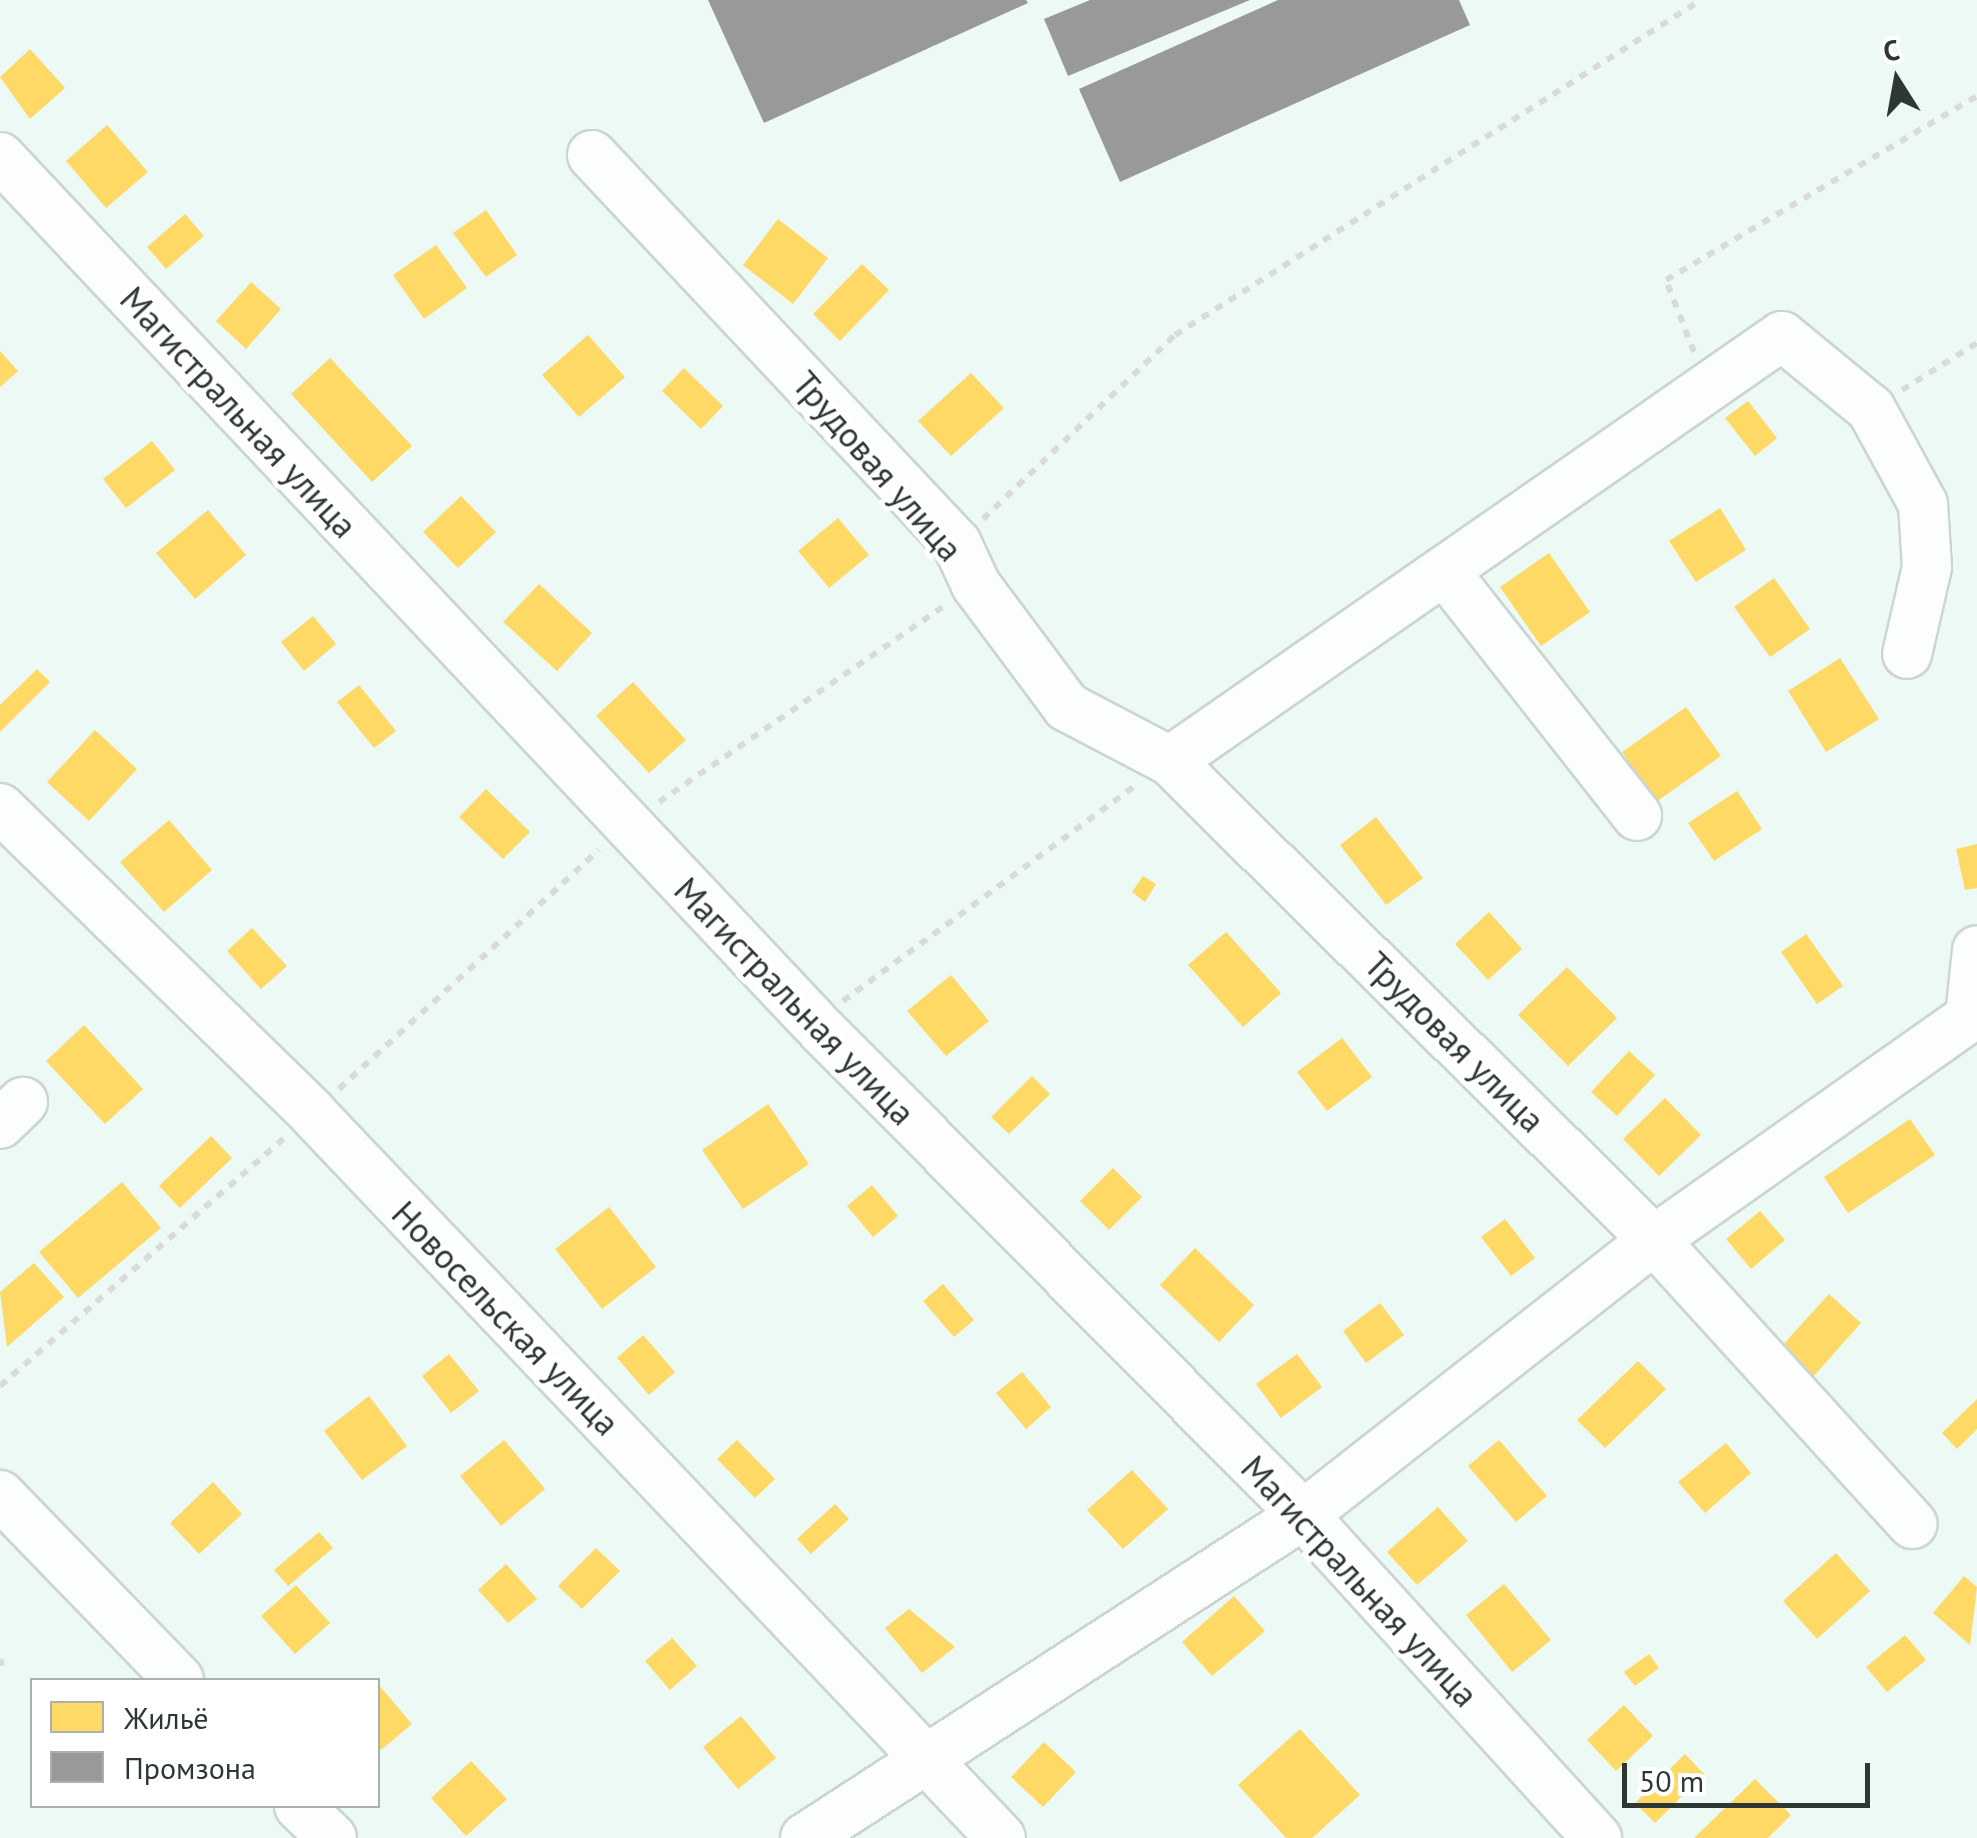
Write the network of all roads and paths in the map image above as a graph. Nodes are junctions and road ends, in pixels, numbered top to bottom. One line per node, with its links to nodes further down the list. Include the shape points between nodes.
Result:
1 (1700, 0): 8 (path, via 1175,335)
2 (1977, 96): 6 (path, via 1666,280)
3 (592, 155): 8 (street, Трудовая улица)
4 (0, 157): 14 (street, Магистральная улица)
5 (1977, 343): 7 (path)
6 (1706, 381): 7 (street, via 1782,336); 9 (street)
7 (1872, 408): 10 (street, via 1923,504 1927,567)
8 (966, 564): 11 (street, Трудовая улица, via 1066,707); 14 (path)
9 (1446, 573): 11 (street); 13 (street)
10 (1907, 654)
11 (1170, 761): 16 (path); 18 (street, Трудовая улица)
12 (0, 808): 17 (street, Новосельская улица)
13 (1637, 816)
14 (625, 826): 16 (street, Магистральная улица); 17 (path)
15 (1977, 950): 18 (street, via 1970,1017)
16 (814, 1022): 21 (street, Магистральная улица)
17 (312, 1114): 19 (path); 24 (street, Новосельская улица)
18 (1654, 1240): 21 (street); 22 (street, Трудовая улица)
19 (0, 1386)
20 (0, 1495): 23 (street)
21 (1304, 1515): 24 (street); 27 (street, Магистральная улица)
22 (1912, 1524)
23 (177, 1678)
24 (924, 1758): 25 (street); 26 (street, Новосельская улица)
25 (806, 1838)
26 (1001, 1838)
27 (1597, 1838)

